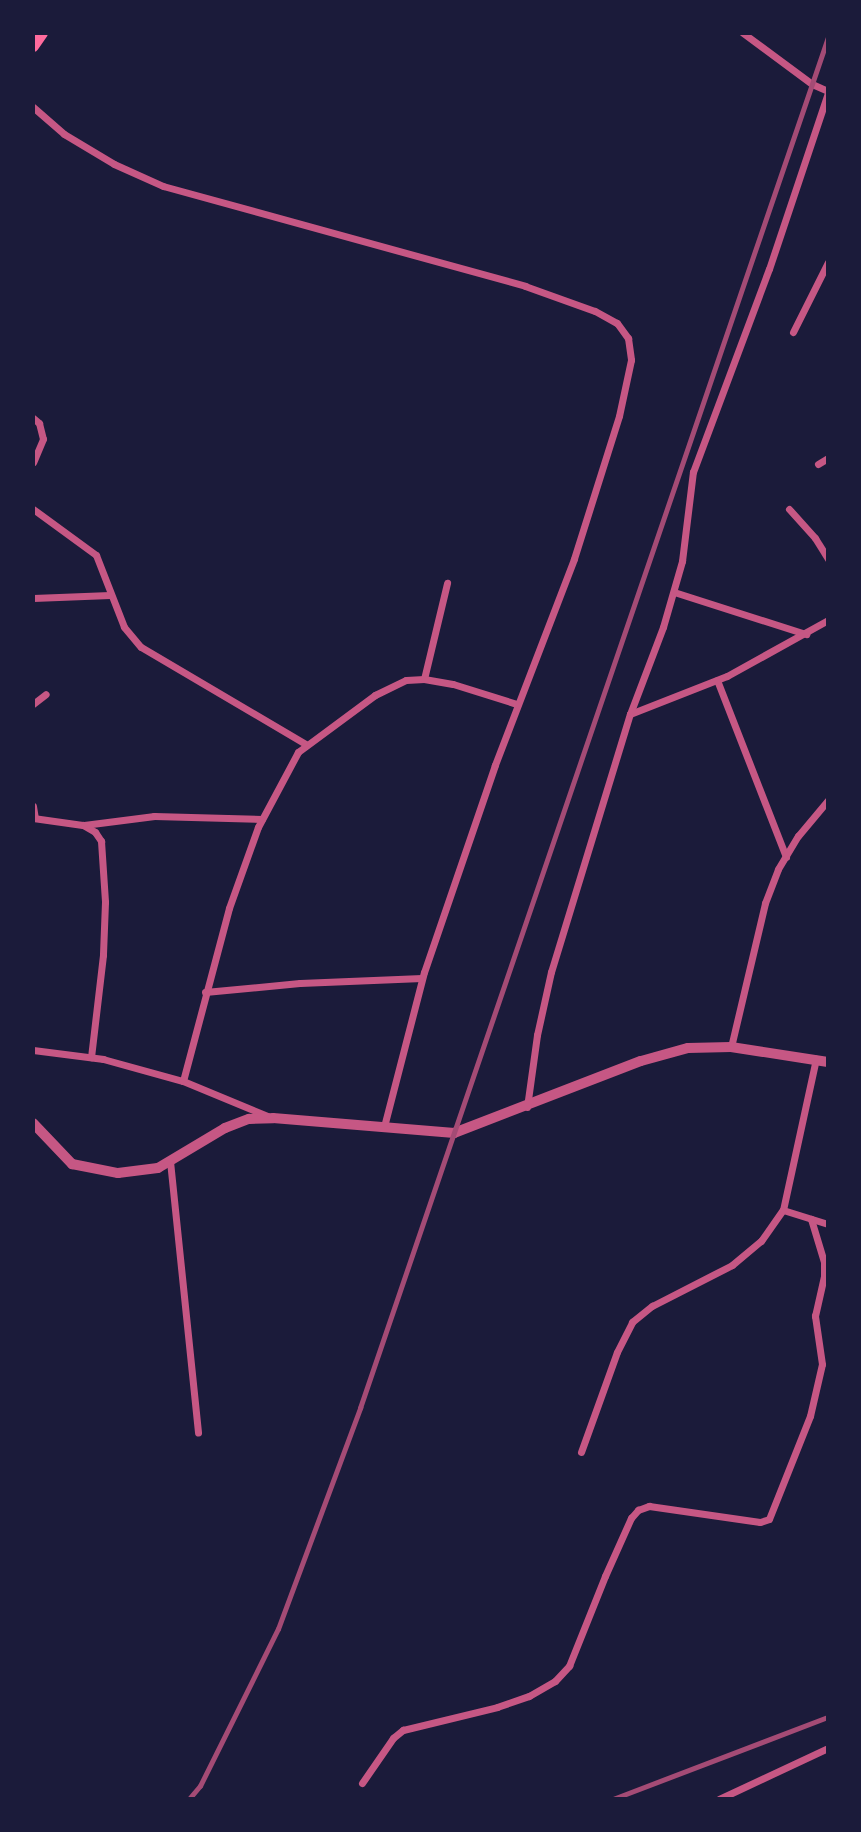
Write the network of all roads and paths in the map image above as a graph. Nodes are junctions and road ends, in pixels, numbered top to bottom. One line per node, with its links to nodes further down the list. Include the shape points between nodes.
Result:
1 (42, 33): 3 (main road)
2 (743, 33): 4 (street)
3 (33, 46)
4 (828, 92): 16 (street, via 769,269 693,472 687,536)
5 (33, 107): 25 (street, via 64,134 163,186 525,286 617,323 628,338 631,360 619,416 574,559)
6 (828, 262): 7 (street)
7 (793, 332)
8 (33, 418): 10 (street, via 43,439)
9 (828, 458): 11 (street)
10 (33, 462)
11 (818, 464)
12 (33, 509): 17 (street, via 96,555)
13 (789, 509): 14 (street)
14 (828, 559)
15 (447, 583): 21 (street)
16 (674, 592): 20 (street); 26 (street)
17 (110, 595): 18 (street); 27 (street, via 124,628 141,647)
18 (33, 598)
19 (828, 620): 20 (street)
20 (806, 634): 22 (street)
21 (424, 679): 25 (street); 27 (street, via 392,684)
22 (717, 680): 26 (street); 33 (street)
23 (46, 694): 24 (street)
24 (33, 704)
25 (517, 704): 34 (street)
26 (630, 714): 41 (street, via 551,972)
27 (306, 744): 31 (street)
28 (828, 800): 33 (street)
29 (33, 806): 30 (street)
30 (34, 818): 32 (street)
31 (262, 819): 32 (street, via 115,818); 35 (street)
32 (83, 825): 38 (street, via 102,841 105,902)
33 (786, 857): 36 (street, via 765,903)
34 (422, 978): 35 (street); 44 (street)
35 (205, 992): 40 (street)
36 (731, 1048): 39 (street); 41 (street, via 688,1048 641,1061)
37 (33, 1050): 38 (street)
38 (91, 1057): 40 (street)
39 (822, 1060): 46 (street)
40 (183, 1081): 42 (street)
41 (527, 1107): 44 (street, via 454,1133)
42 (273, 1118): 44 (street); 45 (street, via 249,1119 225,1128)
43 (33, 1123): 45 (street, via 72,1164 118,1173 158,1168)
44 (384, 1127)
45 (170, 1161): 49 (street)
46 (783, 1210): 47 (street); 50 (street, via 761,1241 732,1265 652,1306 632,1322)
47 (811, 1219): 48 (street); 52 (street, via 824,1262 815,1316 822,1364 810,1416 769,1520 649,1506 638,1510 569,1666 555,1681 497,1707 403,1730)
48 (828, 1224)
49 (198, 1433)
50 (581, 1452)
51 (828, 1748): 53 (street)
52 (362, 1783)
53 (719, 1799)

